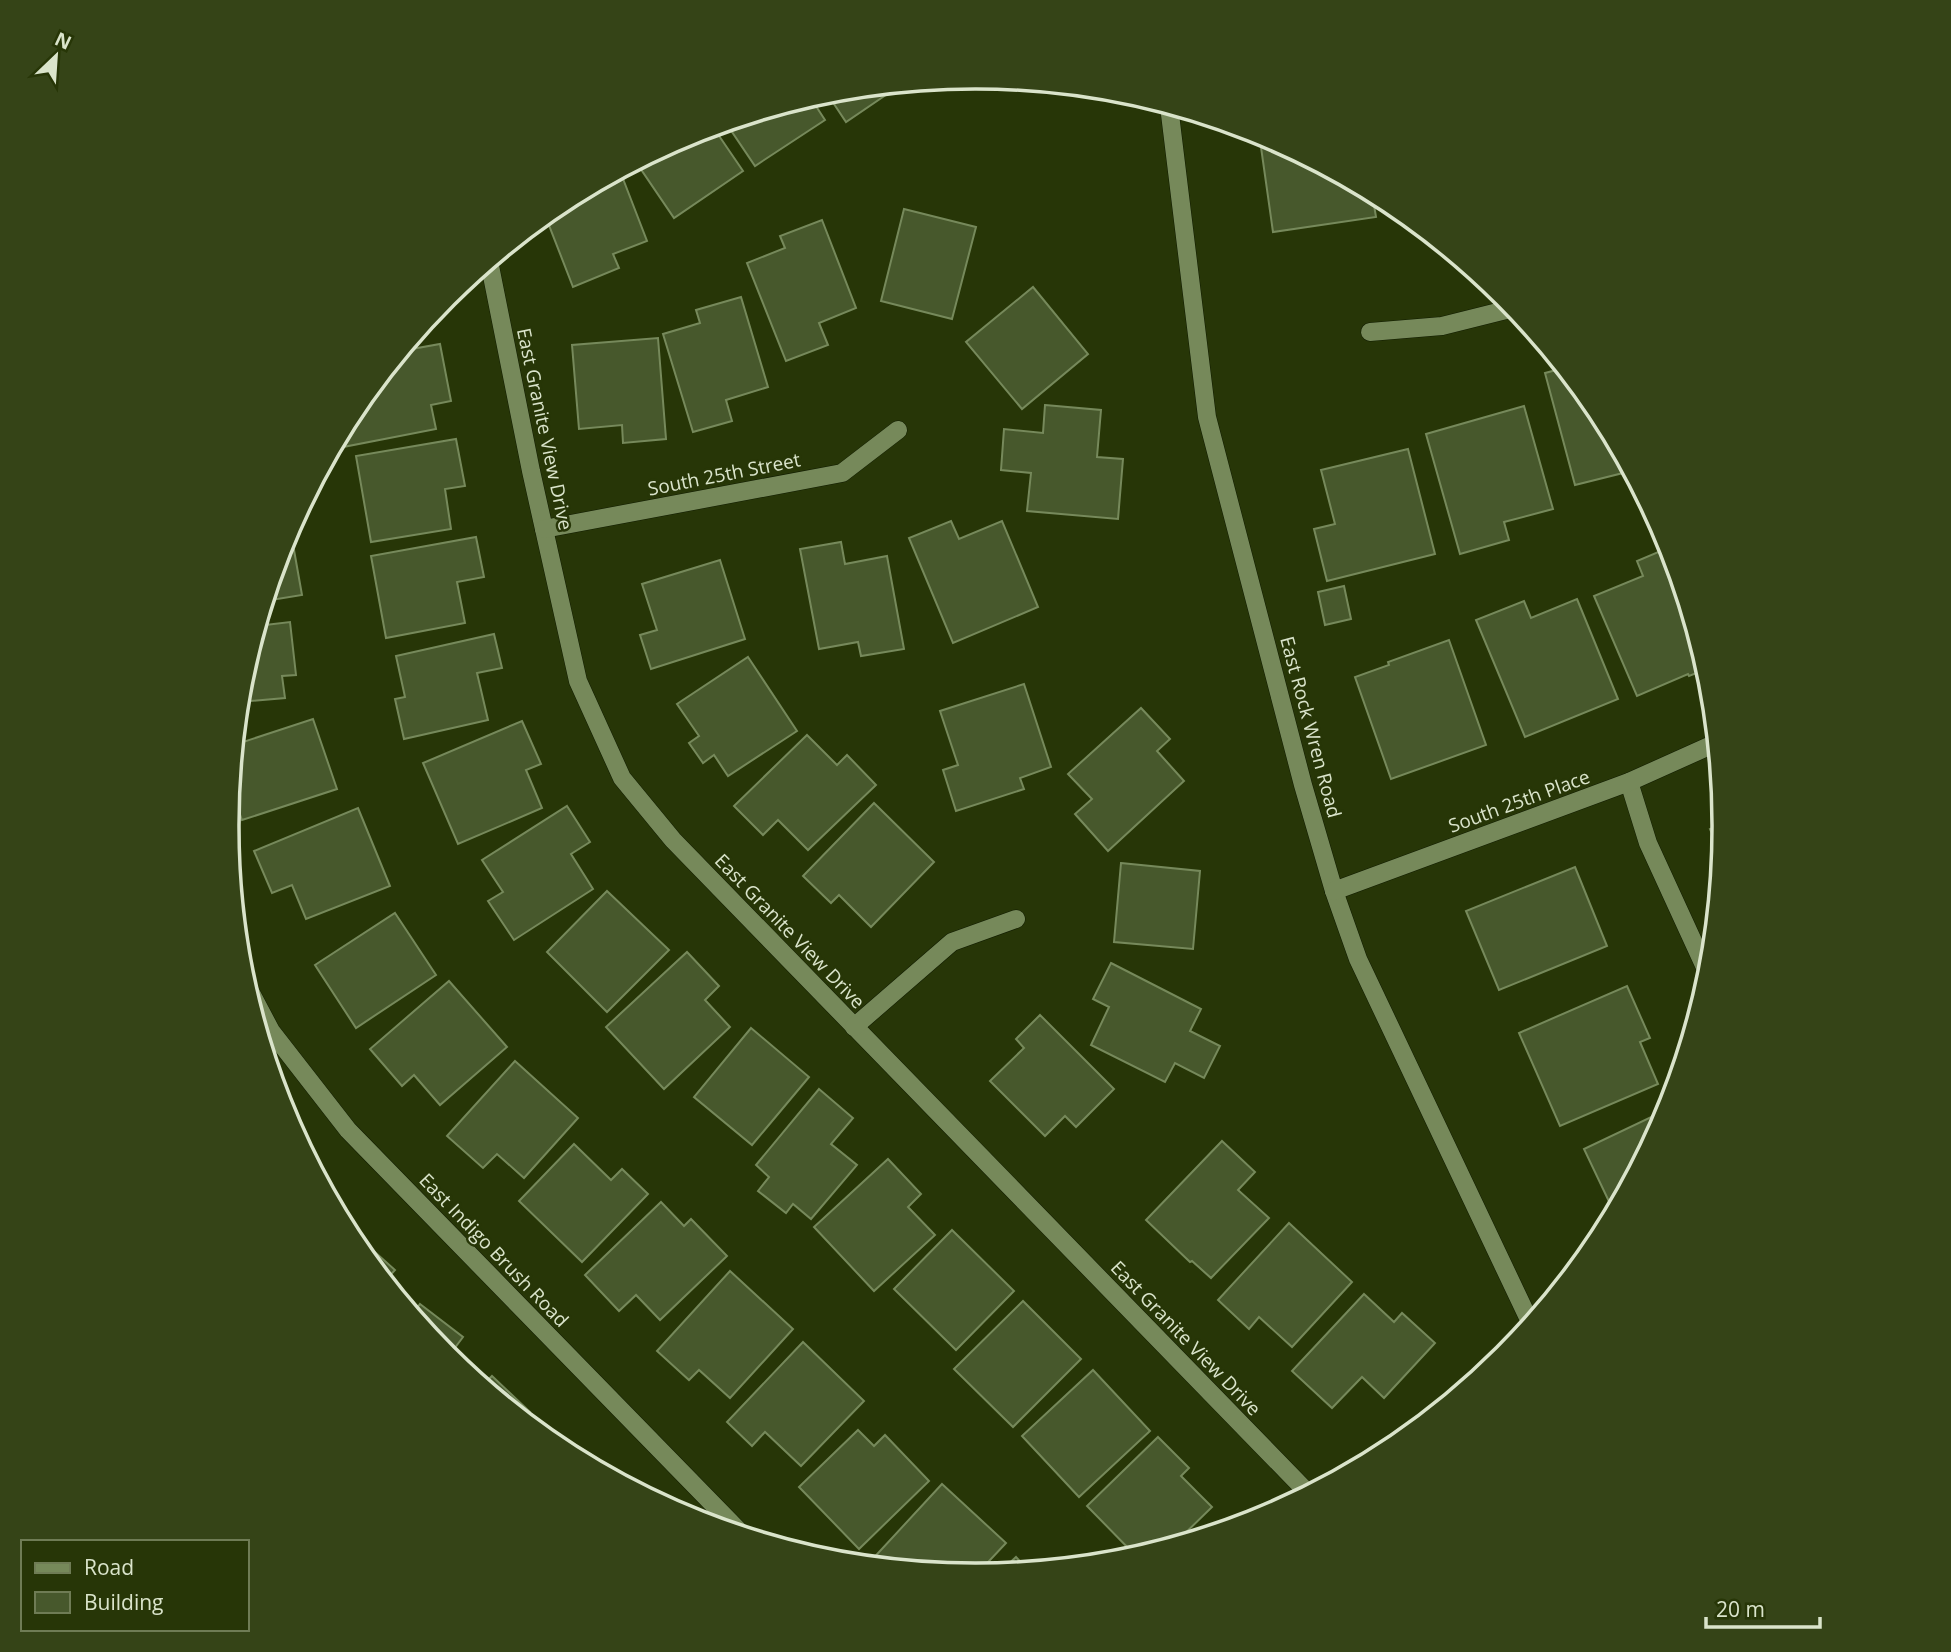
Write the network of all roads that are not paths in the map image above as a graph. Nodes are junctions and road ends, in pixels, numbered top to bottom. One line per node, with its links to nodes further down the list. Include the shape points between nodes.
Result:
1 (1170, 115): 9 (street, East Rock Wren Road, via 1207,417)
2 (491, 271): 6 (street, East Granite View Drive)
3 (1502, 311): 4 (street, via 1442,326)
4 (1370, 332)
5 (898, 430): 6 (street, South 25th Street, via 842,473)
6 (544, 529): 13 (street, East Granite View Drive, via 578,681 622,778 673,841)
7 (1708, 747): 8 (street, South 25th Place)
8 (1629, 782): 9 (street, South 25th Place); 11 (street, via 1648,843)
9 (1334, 891): 14 (street, East Rock Wren Road, via 1358,959)
10 (1016, 919): 13 (street, via 952,942)
11 (1700, 957)
12 (265, 1019): 16 (street, East Indigo Brush Road, via 348,1130)
13 (854, 1027): 15 (street, East Granite View Drive)
14 (1527, 1315)
15 (1302, 1487)
16 (727, 1519)

